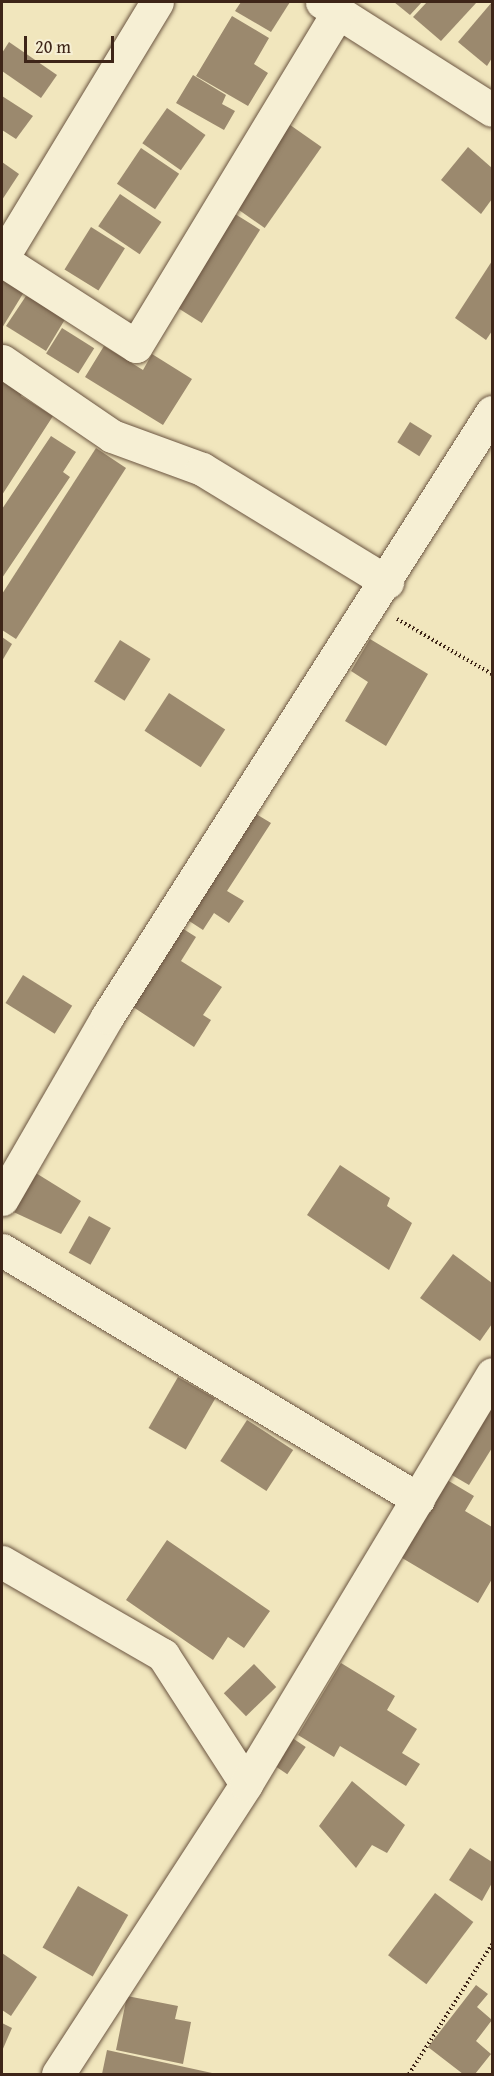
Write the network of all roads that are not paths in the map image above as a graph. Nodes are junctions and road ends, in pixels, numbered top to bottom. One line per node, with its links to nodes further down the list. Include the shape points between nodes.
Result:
1 (158, 2): 4 (street)
2 (330, 7): 3 (street); 4 (street, via 136,346)
3 (492, 110)
4 (2, 259)
5 (2, 361): 7 (street, via 112,436 202,469)
6 (492, 412): 7 (street)
7 (380, 593): 8 (street, via 107,1017)
8 (2, 1199)
9 (2, 1250): 11 (street)
10 (492, 1374): 11 (street)
11 (418, 1499): 13 (street)
12 (2, 1562): 13 (street, via 163,1655)
13 (246, 1784): 14 (street)
14 (58, 2074)

